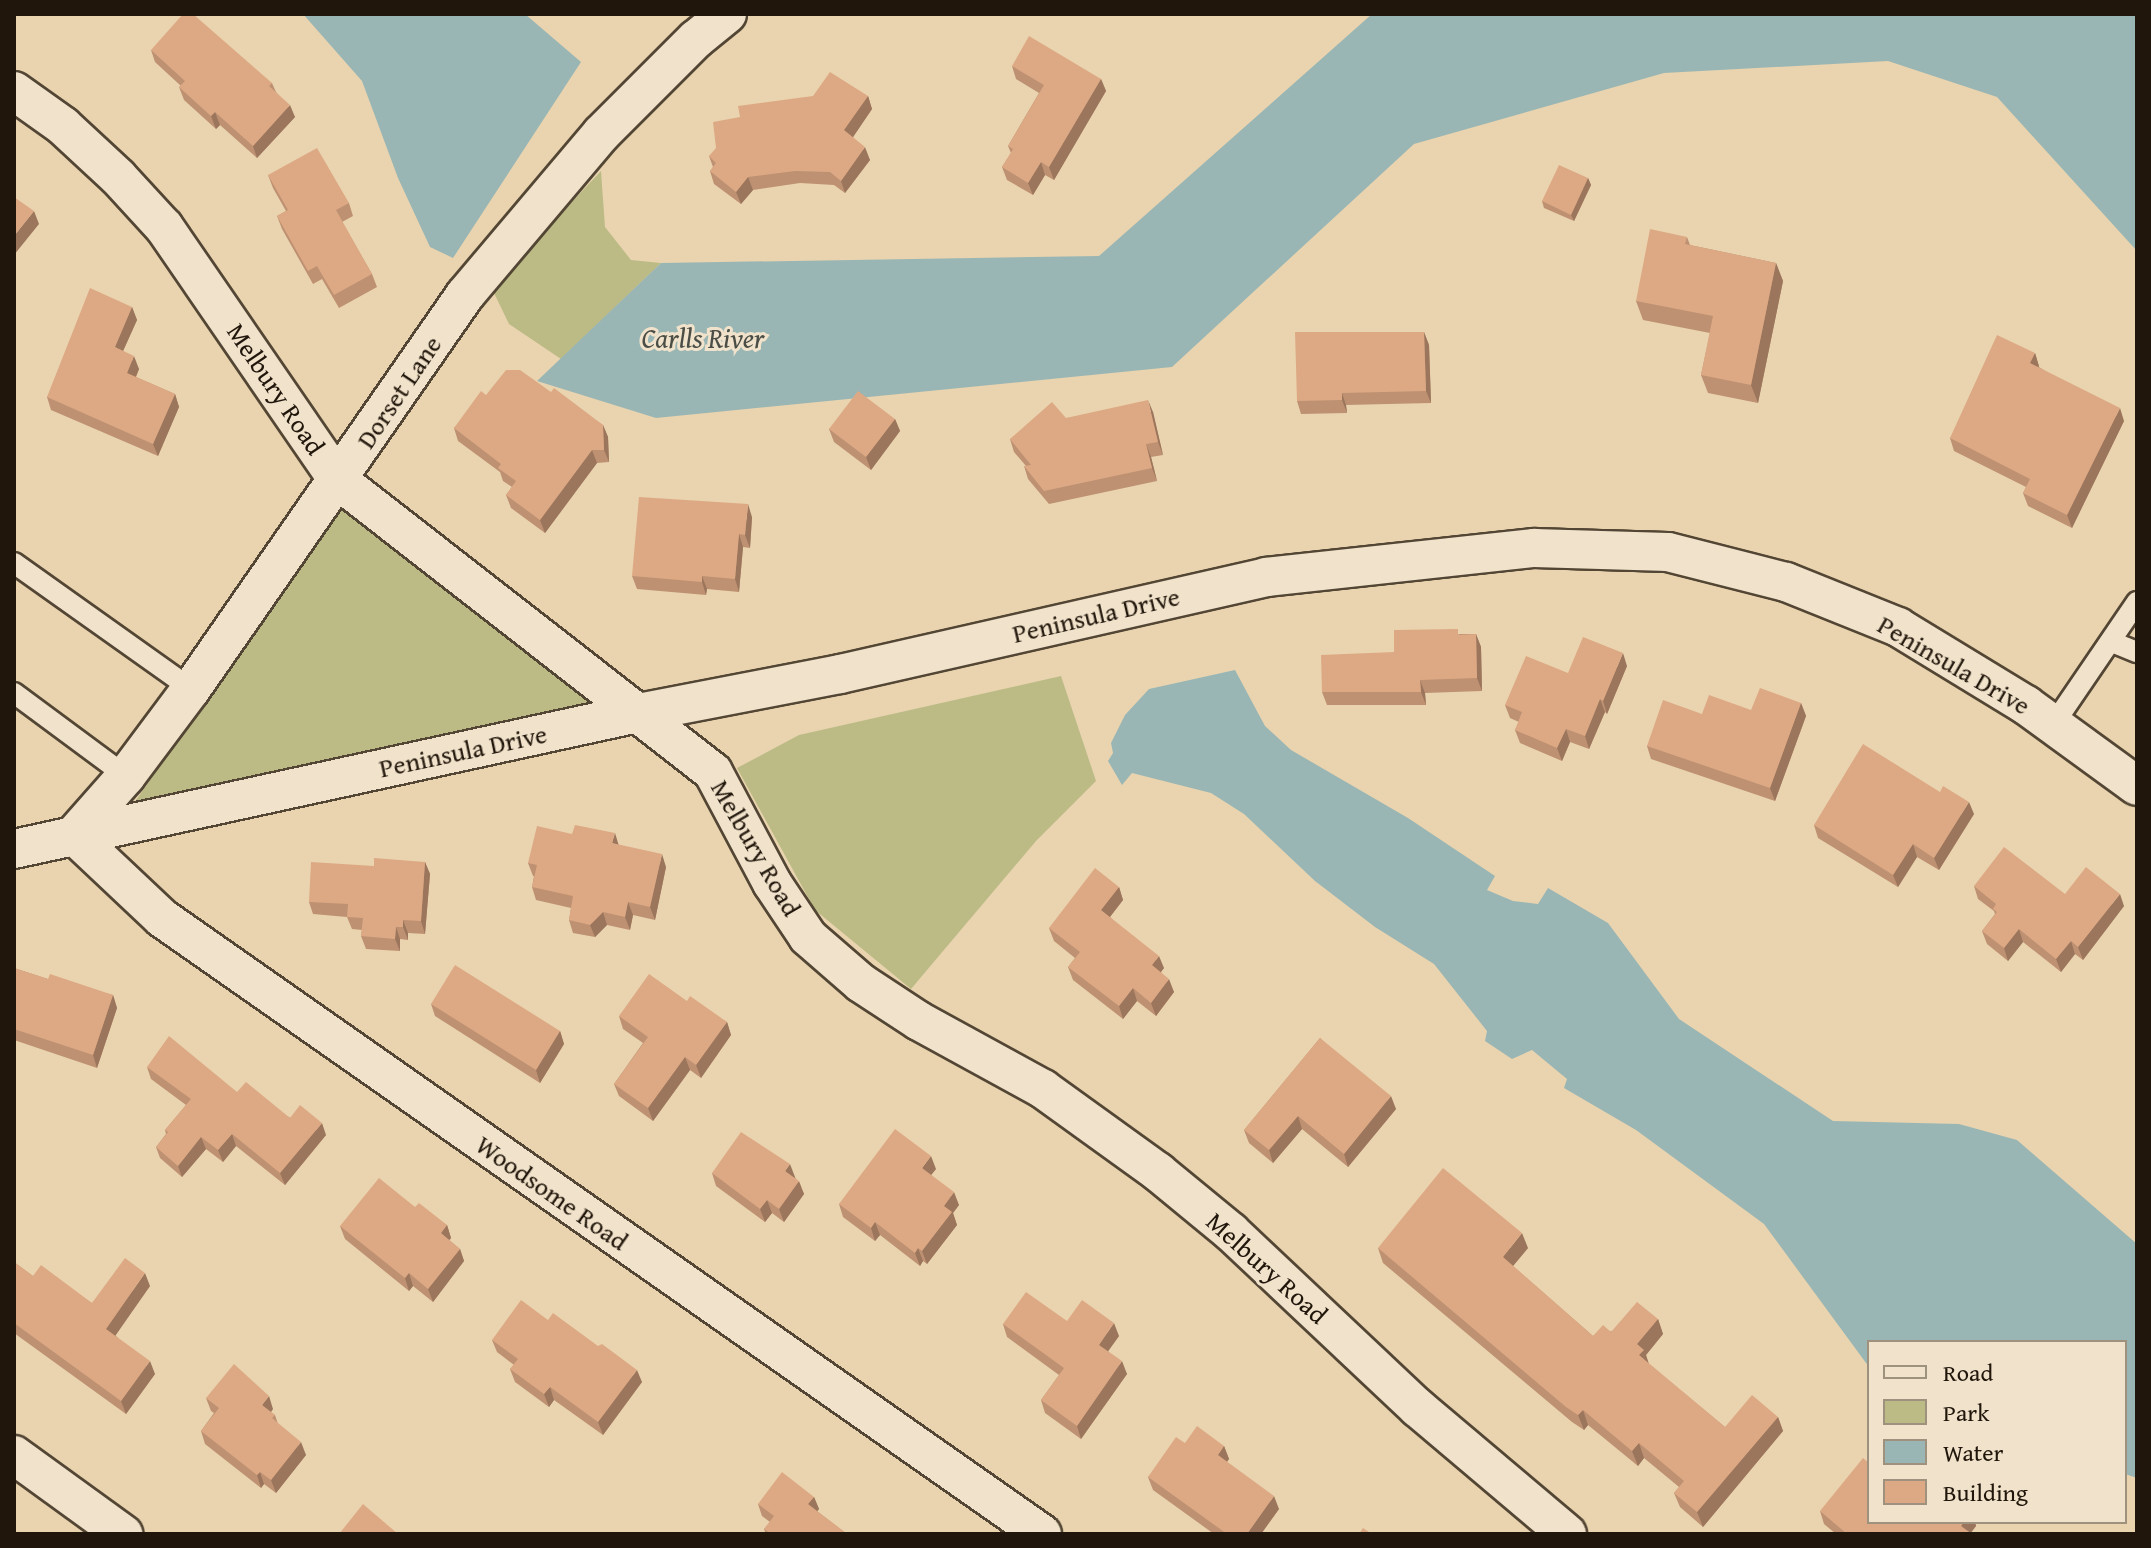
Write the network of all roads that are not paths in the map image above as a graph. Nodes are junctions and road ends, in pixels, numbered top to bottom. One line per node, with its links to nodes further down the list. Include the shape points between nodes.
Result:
1 (727, 14): 3 (street, Dorset Lane, via 601,134 465,295)
2 (14, 91): 3 (street, Melbury Road, via 63,126 164,227)
3 (338, 480): 8 (street, Dorset Lane); 10 (street, Melbury Road)
4 (14, 563): 8 (lane)
5 (2137, 602): 6 (lane)
6 (2112, 642): 7 (lane); 11 (lane)
7 (2137, 652)
8 (191, 689): 12 (street, Dorset Lane)
9 (14, 693): 12 (lane)
10 (638, 713): 11 (street, Peninsula Drive, via 840,674 1266,577 1534,548 1668,552 1786,582 1898,627); 14 (street, Peninsula Drive); 19 (street, Melbury Road, via 713,772 772,883 818,946 861,983 1043,1089 1158,1172 1231,1232 1418,1408)
11 (2053, 725): 13 (street, Peninsula Drive)
12 (126, 776): 14 (street, Dorset Lane)
13 (2137, 786)
14 (74, 835): 15 (street, Peninsula Drive); 18 (street, Woodsome Road, via 162,918)
15 (14, 849)
16 (14, 1455): 17 (street)
17 (123, 1534)
18 (1042, 1534)
19 (1567, 1534)

